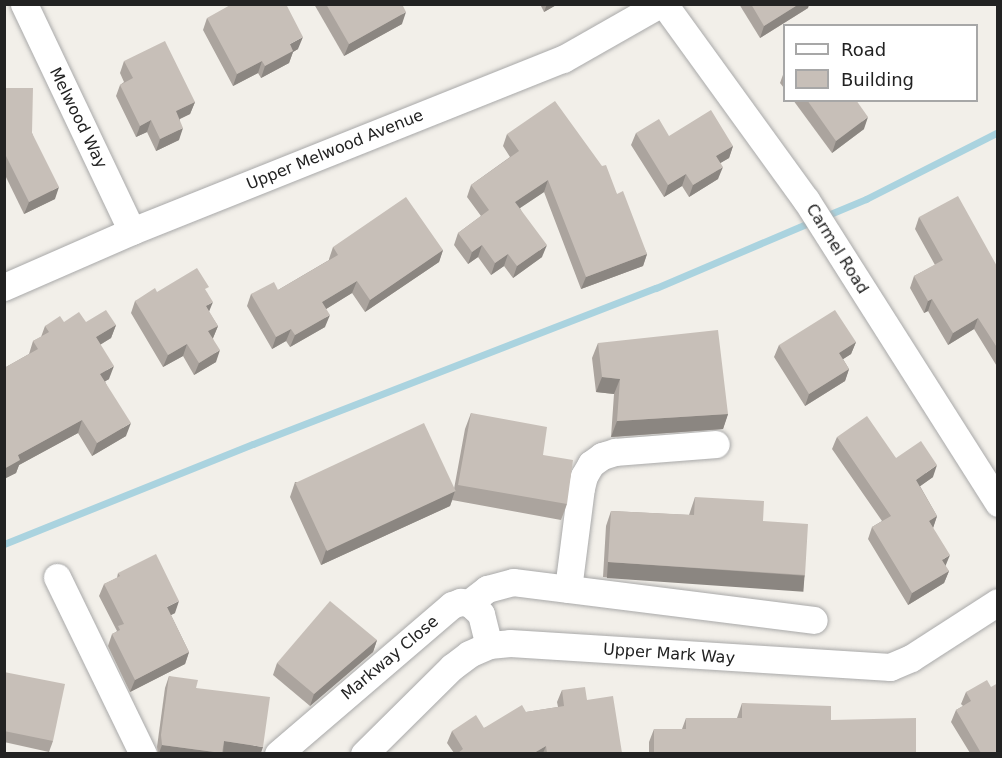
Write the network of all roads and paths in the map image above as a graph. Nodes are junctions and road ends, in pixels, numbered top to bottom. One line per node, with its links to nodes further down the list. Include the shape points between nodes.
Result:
1 (24, 4): 3 (street, Melwood Way)
2 (662, 4): 3 (street, Upper Melwood Avenue, via 563,59); 6 (street, Carmel Road, via 806,200)
3 (132, 231): 4 (street, Upper Melwood Avenue)
4 (4, 287)
5 (716, 444): 8 (street, via 615,452 591,464 581,488)
6 (998, 503)
7 (57, 577): 13 (street)
8 (568, 589): 10 (street, Markway Close, via 513,582 499,584); 11 (street, Markway Close)
9 (998, 602): 12 (street, Upper Mark Way, via 911,658 890,667 510,643)
10 (469, 603): 12 (street, via 481,614); 14 (street, Markway Close, via 452,605)
11 (814, 620)
12 (489, 645): 15 (street, Upper Mark Way, via 452,667)
13 (143, 753)
14 (278, 753)
15 (364, 753)

